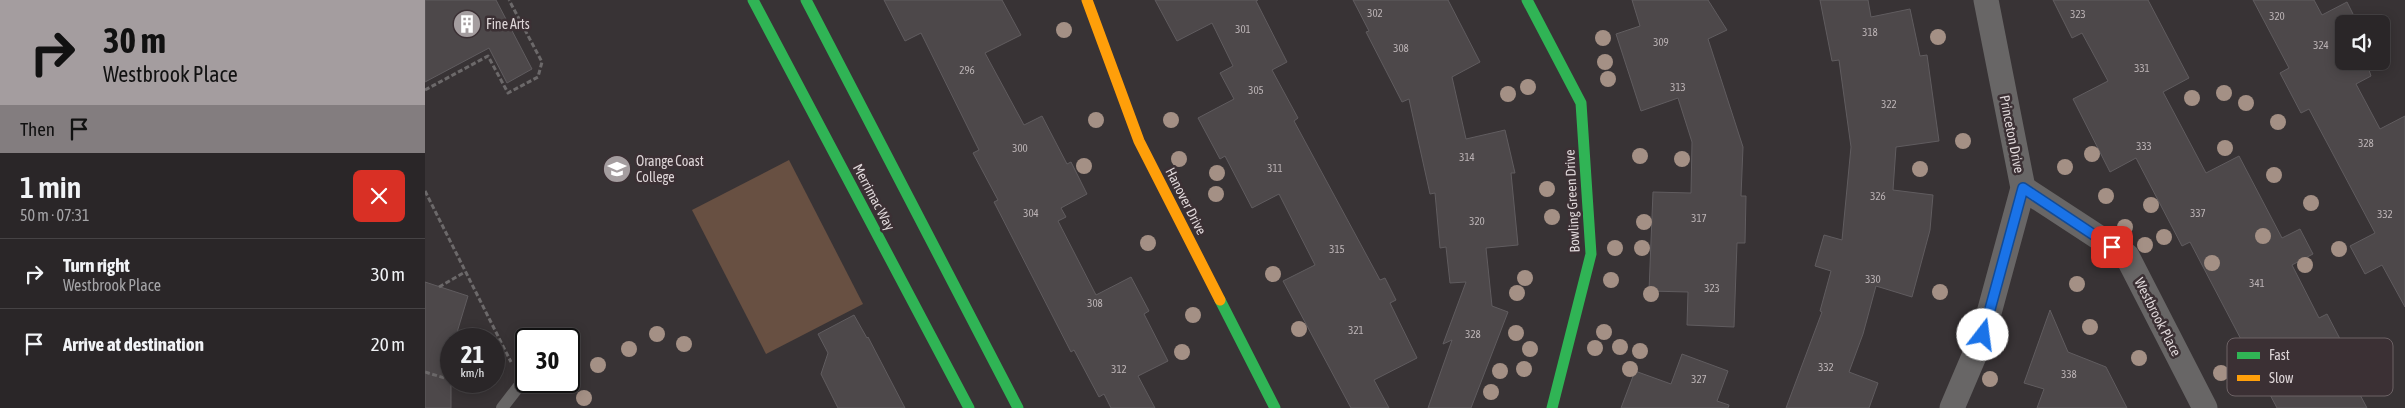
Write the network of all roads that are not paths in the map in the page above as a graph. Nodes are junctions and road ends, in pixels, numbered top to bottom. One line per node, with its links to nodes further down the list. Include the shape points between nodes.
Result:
1 (753, 0): 9 (street, Merrimac Way)
2 (806, 0): 10 (street)
3 (1087, 0): 11 (street, Hanover Drive, via 1139,141)
4 (1527, 0): 12 (street, Bowling Green Drive, via 1581,103 1591,254)
5 (1986, 0): 6 (street, Princeton Drive)
6 (2023, 188): 13 (street, Princeton Drive, via 1983,335); 14 (street, Westbrook Place, via 2127,256)
7 (515, 391): 8 (lane)
8 (502, 408)
9 (969, 408)
10 (1018, 408)
11 (1275, 408)
12 (1552, 408)
13 (1952, 408)
14 (2205, 408)

